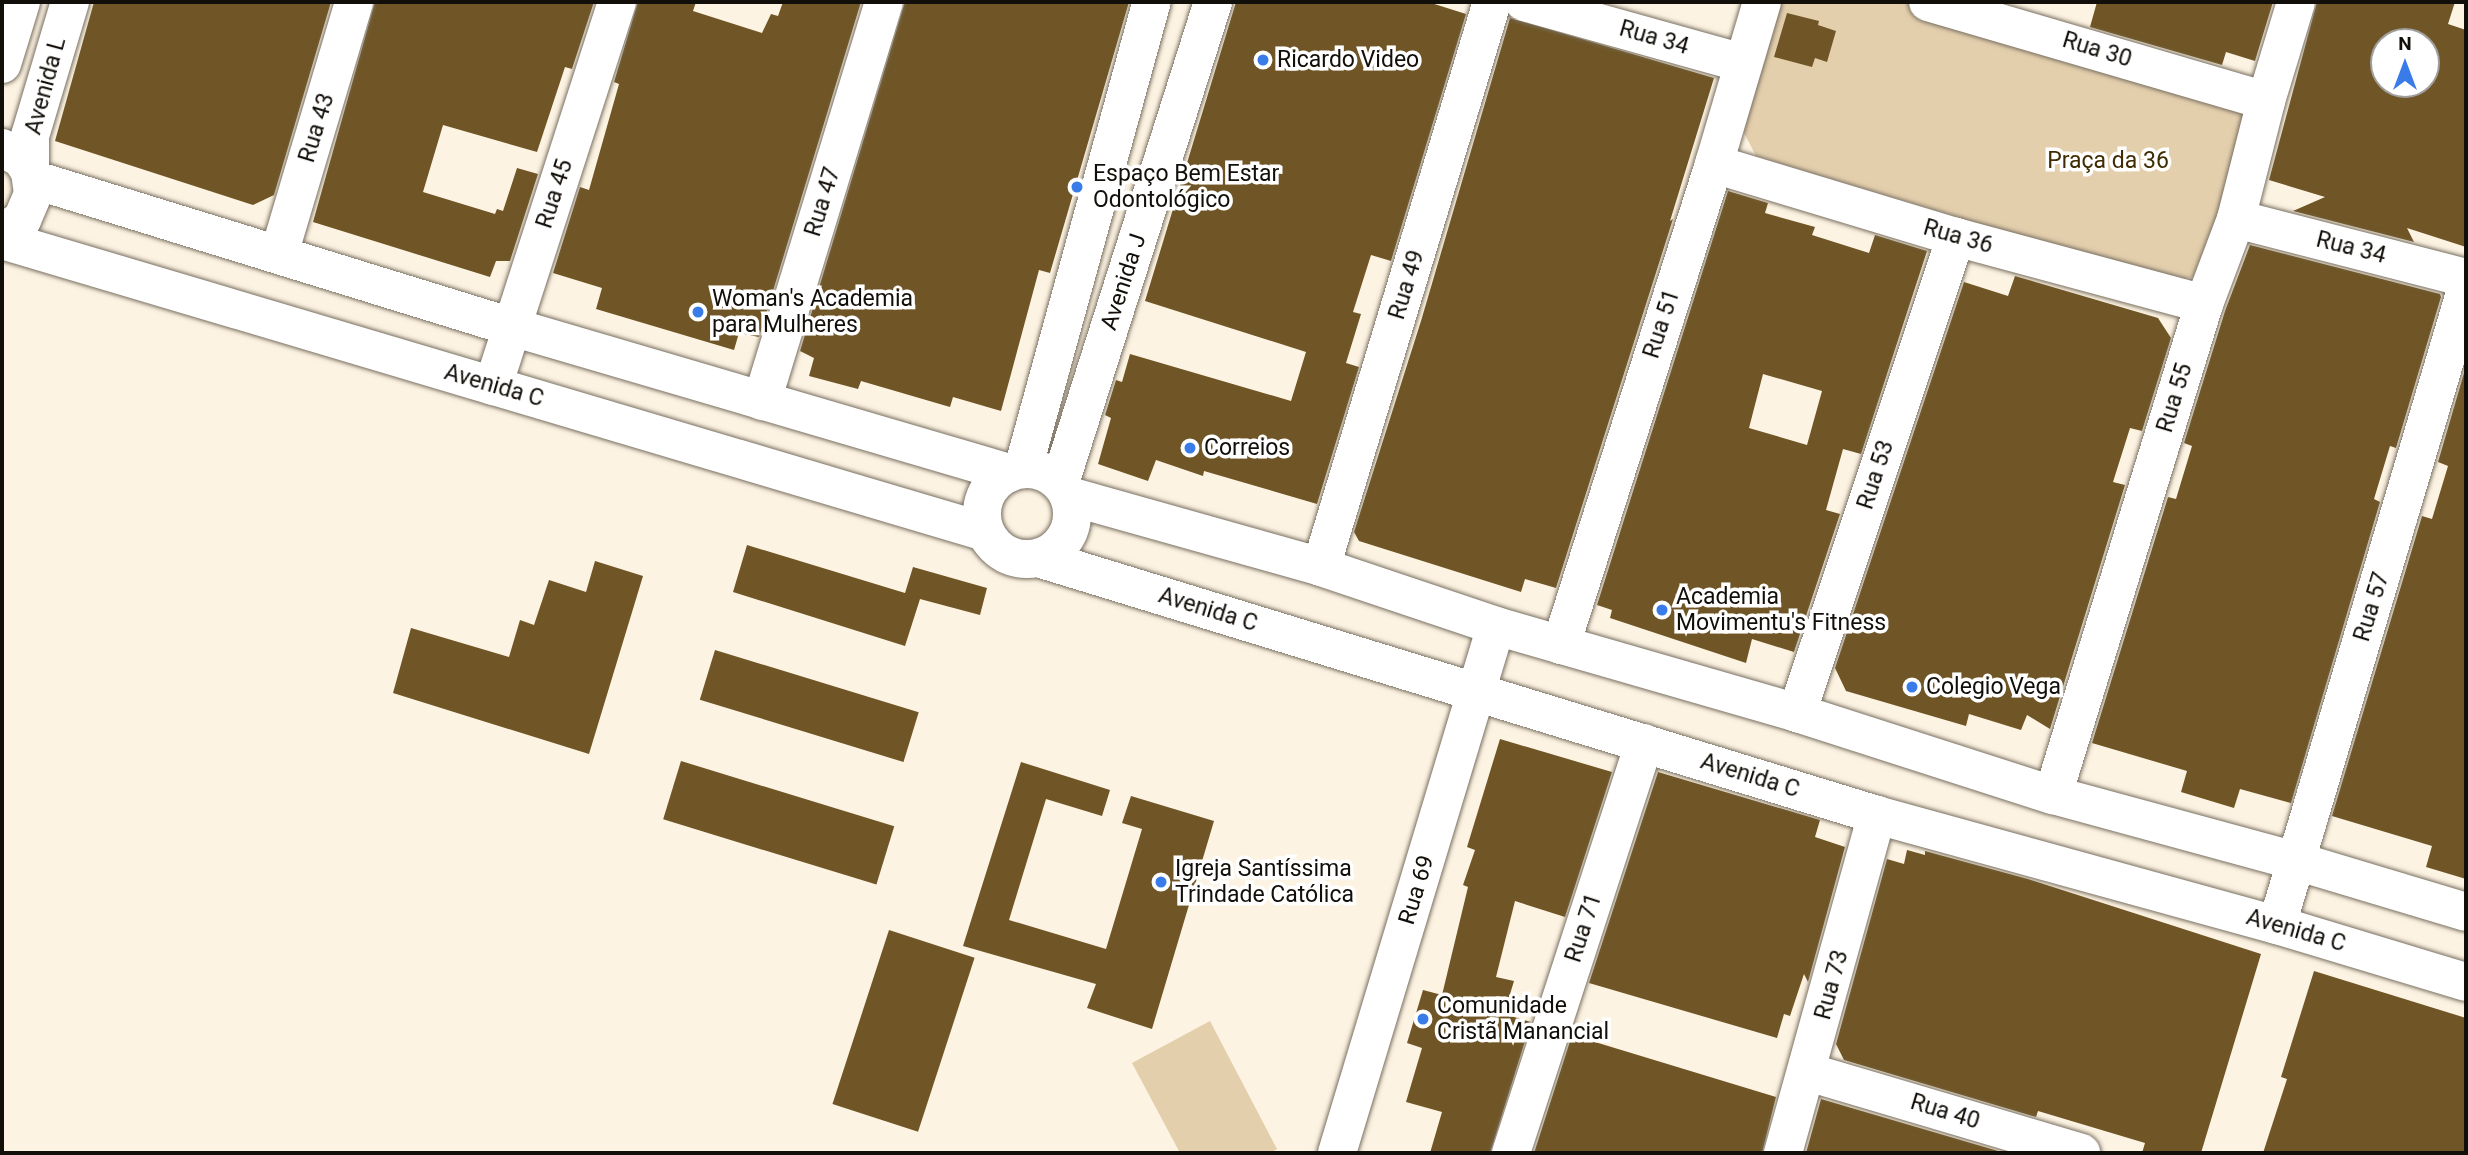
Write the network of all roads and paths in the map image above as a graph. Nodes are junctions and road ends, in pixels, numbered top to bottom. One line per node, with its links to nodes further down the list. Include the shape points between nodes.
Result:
1 (21, 2): 15 (street, Avenida L)
2 (70, 2): 18 (street, Avenida L)
3 (355, 2): 23 (street, Rua 43)
4 (617, 2): 27 (street, Rua 45)
5 (884, 2): 29 (street, Rua 47)
6 (1152, 2): 30 (street, Avenida J)
7 (1213, 2): 31 (street, Avenida J)
8 (1492, 2): 34 (street, Rua 49)
9 (1524, 2): 14 (street, Rua 34)
10 (1762, 2): 14 (street, Rua 51)
11 (1928, 2): 13 (street, Rua 30)
12 (2296, 2): 16 (street, Rua 55)
13 (2023, 14): 16 (street, Rua 30)
14 (1743, 63): 17 (street, Rua 51)
15 (2, 64)
16 (2266, 101): 19 (street, Rua 55)
17 (1714, 164): 21 (street, Rua 36); 36 (street, Rua 51)
18 (21, 166): 20 (street, Avenida L, via 33,194 30,208 22,220); 23 (street)
19 (2235, 219): 24 (street, Rua 34); 26 (street, Rua 55)
20 (2, 232)
21 (1956, 237): 26 (street, Rua 36); 38 (street, Rua 53)
22 (2, 240): 28 (street, Avenida C)
23 (279, 254): 27 (street)
24 (2466, 278)
25 (2466, 290): 42 (street, Rua 57)
26 (2204, 304): 40 (street, Rua 55)
27 (512, 327): 28 (street, Rua 45); 29 (street)
28 (493, 386): 32 (street, Avenida C)
29 (762, 401): 30 (street)
30 (1016, 471): 31 (street, via 1037,470); 32 (street, via 990,488 982,517)
31 (1064, 489): 33 (street, via 1072,518 1069,532 1061,544); 34 (street)
32 (985, 532): 33 (street, via 1007,555)
33 (1038, 558): 37 (street, Avenida C)
34 (1321, 567): 35 (street)
35 (1496, 626): 36 (street); 37 (street, Rua 69)
36 (1561, 645): 38 (street)
37 (1476, 692): 39 (street, Avenida C); 47 (street, Rua 69)
38 (1797, 713): 40 (street)
39 (1644, 743): 41 (street, Avenida C); 48 (street, Rua 71)
40 (2053, 795): 42 (street)
41 (1877, 815): 44 (street, Avenida C); 46 (street, Rua 73)
42 (2296, 861): 43 (street); 44 (street, Rua 57)
43 (2466, 912)
44 (2277, 925): 45 (street, Avenida C)
45 (2466, 982)
46 (1808, 1072): 49 (street, Rua 73); 50 (street, Rua 40)
47 (1337, 1153)
48 (1511, 1153)
49 (1783, 1153)
50 (2081, 1153)

